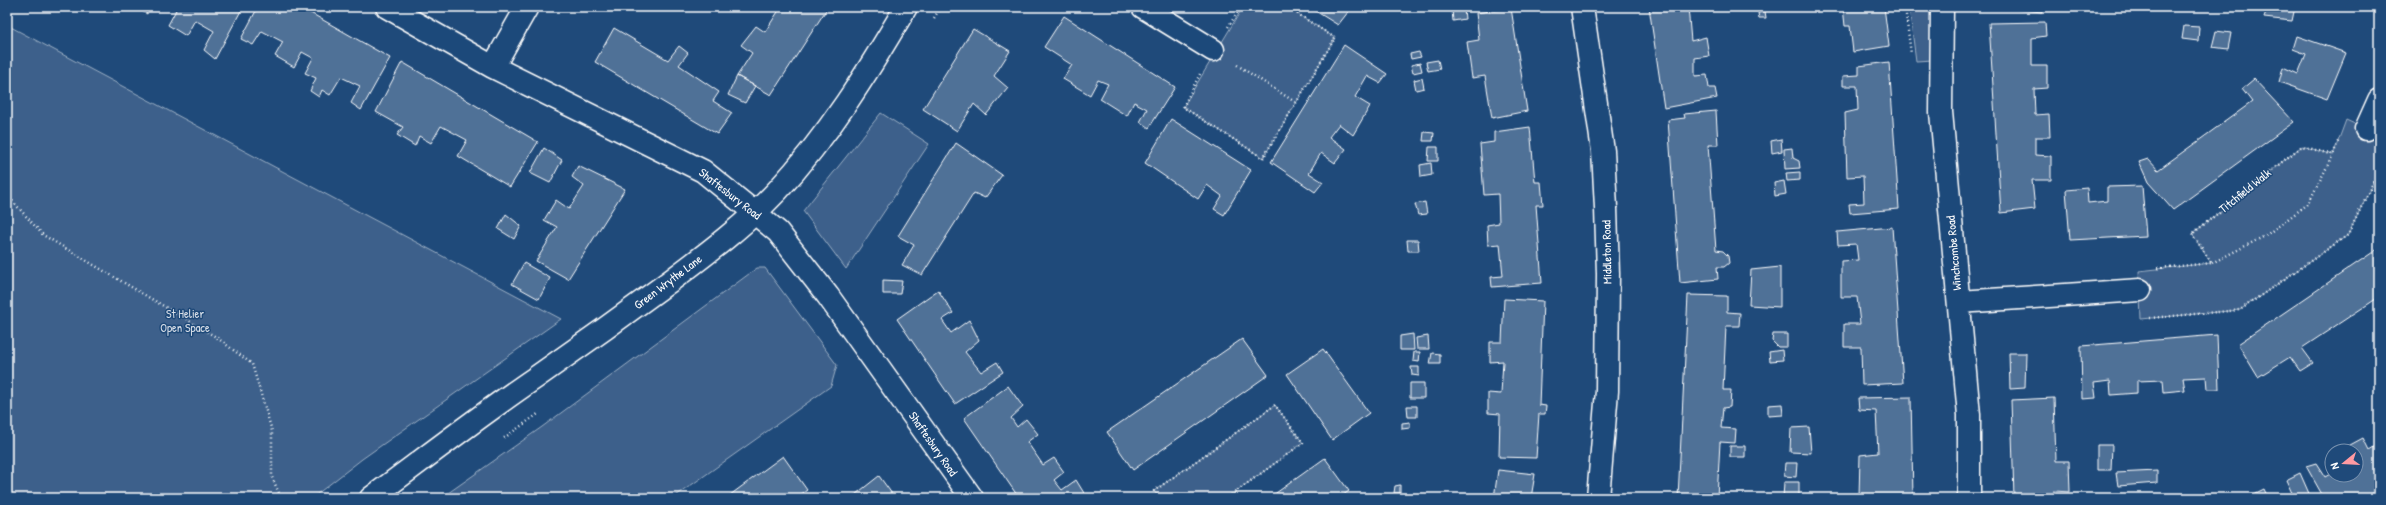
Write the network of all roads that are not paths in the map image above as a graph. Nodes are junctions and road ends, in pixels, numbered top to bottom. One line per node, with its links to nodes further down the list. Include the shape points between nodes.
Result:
1 (387, 7): 8 (street, Shaftesbury Road)
2 (527, 7): 8 (street)
3 (906, 7): 11 (street, Green Wrythe Lane, via 864,79 840,113 808,156)
4 (1143, 7): 7 (street)
5 (1582, 7): 16 (street, Middleton Road, via 1603,151 1607,222 1607,391)
6 (1942, 7): 13 (street, Winchcombe Road, via 1941,112)
7 (1213, 50)
8 (493, 67): 11 (street, Shaftesbury Road, via 703,171)
9 (2379, 100): 10 (street)
10 (2366, 129)
11 (755, 213): 14 (street, Green Wrythe Lane, via 633,309 507,397); 15 (street, Shaftesbury Road, via 778,232 828,296)
12 (2140, 290): 13 (street)
13 (1959, 302): 17 (street, Winchcombe Road, via 1969,415)
14 (371, 498)
15 (972, 498)
16 (1598, 498)
17 (1969, 498)

